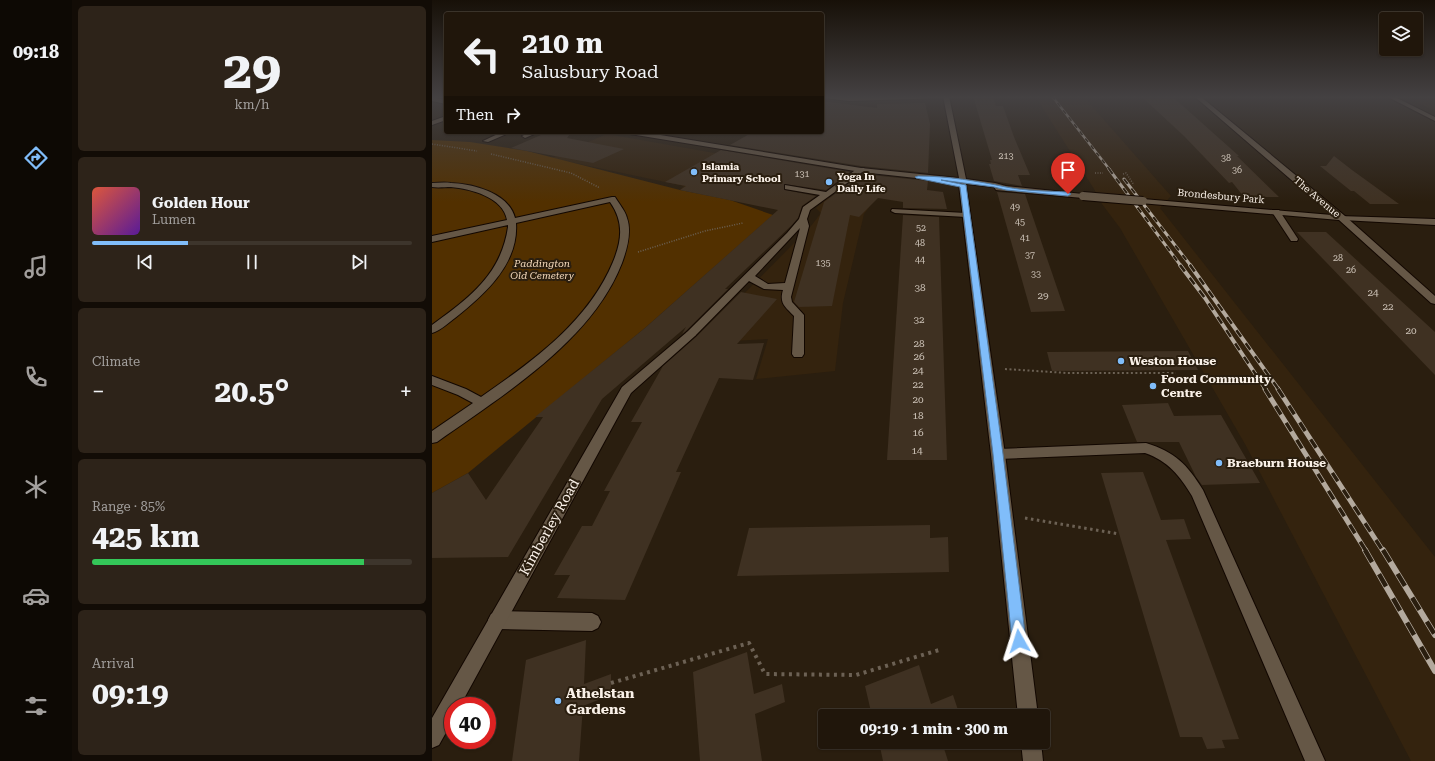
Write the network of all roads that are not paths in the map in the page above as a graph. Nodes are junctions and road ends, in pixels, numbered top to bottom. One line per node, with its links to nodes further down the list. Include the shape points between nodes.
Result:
1 (954, 132): 9 (street)
2 (1239, 132): 16 (street, The Avenue)
3 (503, 134): 7 (street)
4 (530, 134): 6 (street)
5 (642, 134): 8 (street, Brondesbury Park)
6 (525, 136)
7 (486, 141)
8 (861, 170): 9 (street, Brondesbury Park); 12 (street, Kimberley Road)
9 (963, 183): 14 (street, Brondesbury Park, bridge); 15 (street)
10 (432, 186): 18 (street, via 459,186 490,195 508,209)
11 (788, 187): 12 (street)
12 (826, 194): 17 (street, Kimberley Road, via 806,209)
13 (895, 211): 15 (street)
14 (1276, 212): 16 (street, Brondesbury Park); 21 (street)
15 (966, 215): 30 (street)
16 (1342, 218): 19 (street, Brondesbury Park); 24 (street, The Avenue)
17 (802, 219): 22 (street, Kimberley Road, via 790,235); 23 (street, via 805,226)
18 (512, 221): 20 (street); 25 (street, via 512,238 508,249 490,280); 28 (street, via 612,199 623,217 624,241 611,280 596,303 568,335 534,365)
19 (1435, 222)
20 (432, 239)
21 (1294, 239)
22 (749, 276): 23 (street, via 758,284 770,288); 31 (street, Kimberley Road, via 691,334 626,390)
23 (789, 286): 26 (street, via 787,303 799,315)
24 (1435, 301)
25 (432, 330)
26 (798, 354)
27 (432, 380): 28 (street)
28 (482, 403): 29 (street)
29 (432, 438)
30 (998, 454): 33 (street); 37 (street, via 1146,448 1160,452 1177,464 1198,494)
31 (497, 620): 32 (street); 34 (street, Kimberley Road)
32 (592, 622)
33 (1027, 709)
34 (432, 738)
35 (1031, 749): 36 (street)
36 (1033, 761)
37 (1315, 761)

